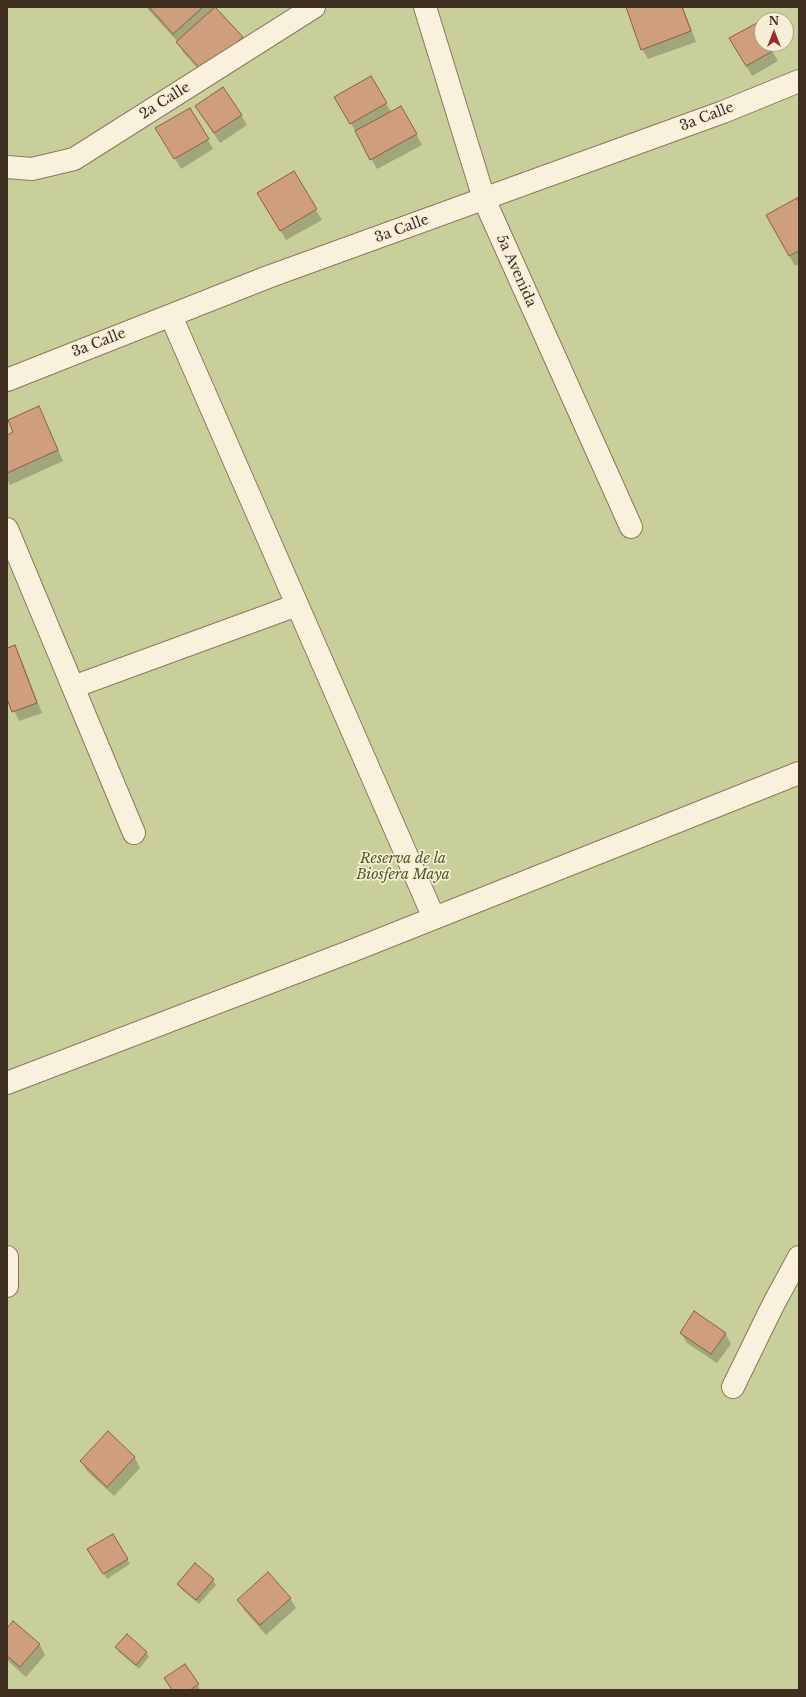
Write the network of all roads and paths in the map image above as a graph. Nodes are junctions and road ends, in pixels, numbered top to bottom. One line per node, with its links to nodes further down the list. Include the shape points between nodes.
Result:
1 (314, 7): 4 (street, 2a Calle, via 74,159 32,169)
2 (425, 7): 5 (street, 5a Avenida)
3 (799, 81): 5 (street, 3a Calle, via 723,112)
4 (7, 167)
5 (484, 199): 6 (street, 3a Calle, via 268,277); 8 (street, 5a Avenida)
6 (171, 316): 7 (street, 3a Calle); 10 (street)
7 (7, 380)
8 (631, 527)
9 (7, 529): 11 (street)
10 (298, 605): 11 (street); 14 (street)
11 (73, 687): 13 (street)
12 (799, 773): 14 (street)
13 (134, 833)
14 (434, 918): 15 (street)
15 (7, 1083)
16 (7, 1257): 18 (street)
17 (799, 1257): 19 (street)
18 (7, 1286)
19 (733, 1387)

